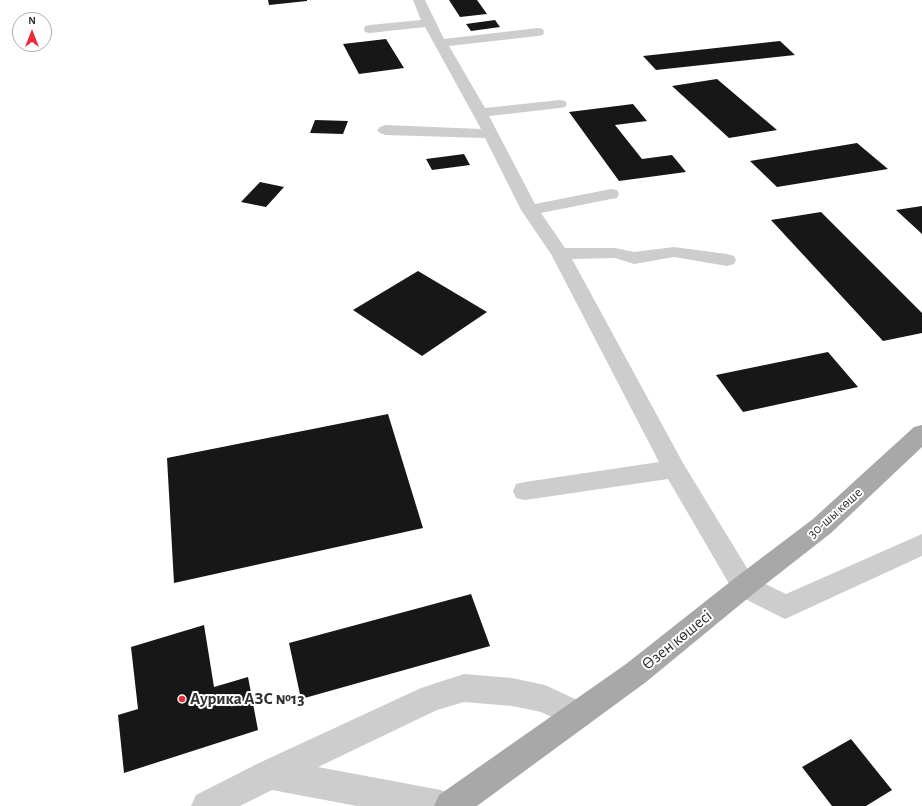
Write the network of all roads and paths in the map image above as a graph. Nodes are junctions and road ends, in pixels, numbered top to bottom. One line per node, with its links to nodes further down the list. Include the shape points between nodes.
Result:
1 (419, 0): 2 (street)
2 (429, 23): 3 (street); 5 (street)
3 (370, 28)
4 (538, 32): 5 (street)
5 (440, 43): 7 (street)
6 (560, 104): 7 (street)
7 (480, 113): 9 (street)
8 (385, 130): 9 (street)
9 (491, 134): 11 (street)
10 (611, 194): 11 (street)
11 (530, 210): 12 (street)
12 (560, 254): 13 (street, via 615,253 634,258 674,252); 15 (street)
13 (727, 260)
14 (922, 433): 18 (main road, 30-шы көше, via 822,526)
15 (674, 469): 16 (street); 18 (street)
16 (525, 491)
17 (922, 544): 18 (street, via 785,607)
18 (744, 586): 19 (main road, Өзен көшесі, via 636,673)
19 (578, 715): 20 (street, via 545,699 512,692 464,688 431,698); 23 (main road, Өзен көшесі)
20 (270, 774): 21 (street); 22 (street)
21 (207, 806)
22 (441, 806)
23 (450, 806)

